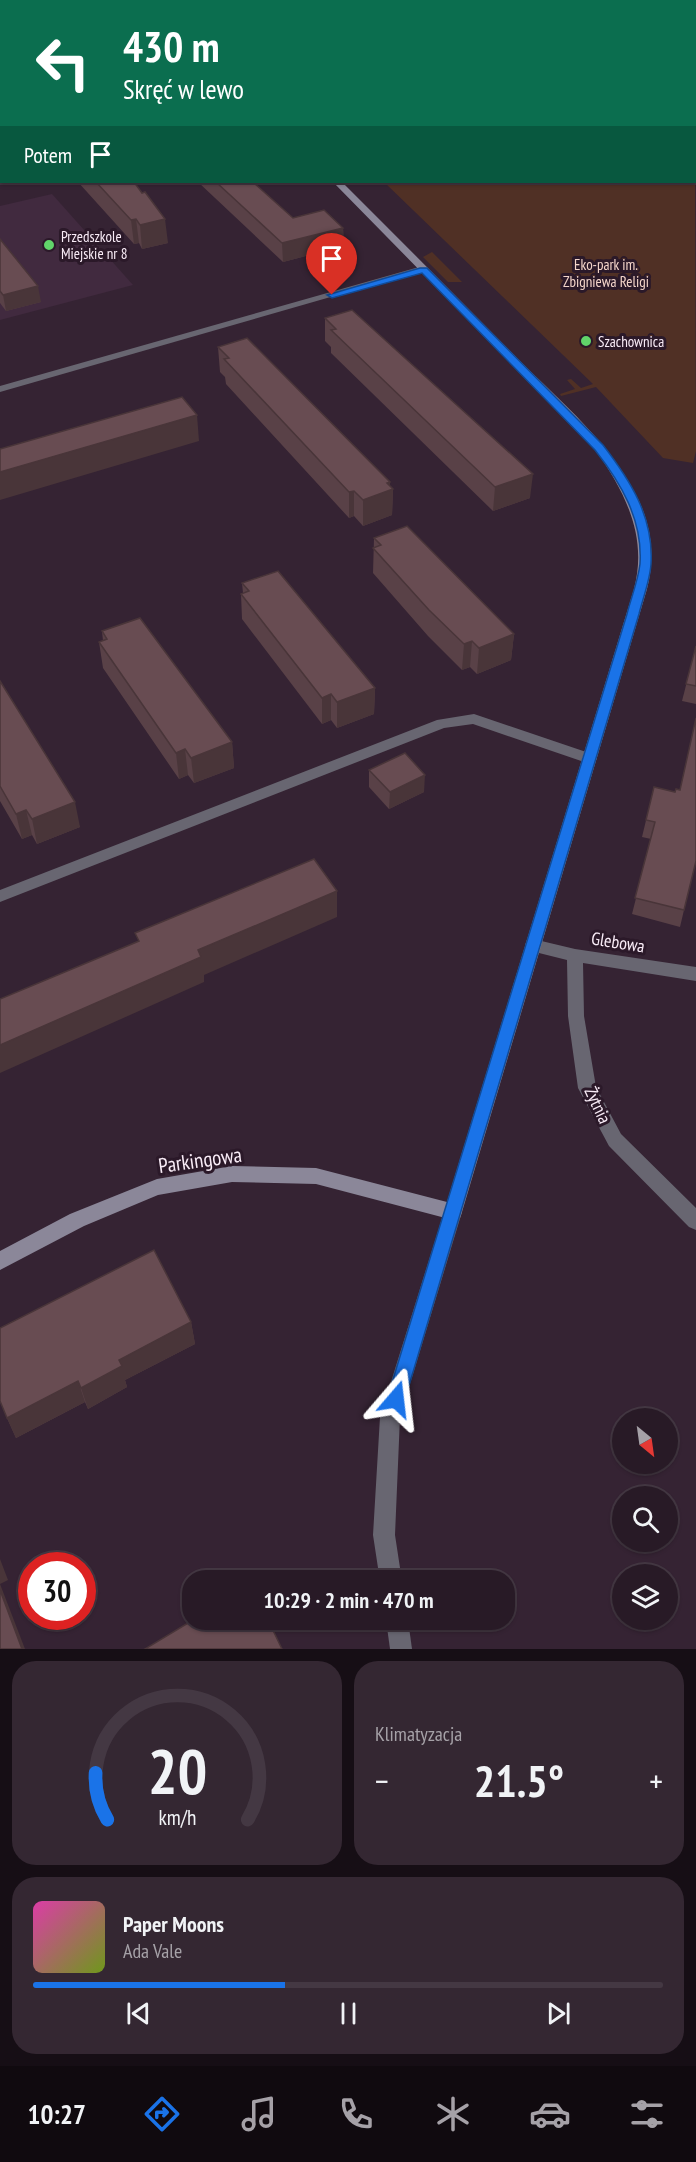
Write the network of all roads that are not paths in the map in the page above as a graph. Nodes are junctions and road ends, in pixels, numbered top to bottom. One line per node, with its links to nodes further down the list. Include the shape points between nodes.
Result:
1 (338, 183): 2 (street)
2 (423, 270): 3 (street); 4 (street, via 599,447 636,503 645,565)
3 (0, 389)
4 (590, 759): 5 (street, via 474,719 442,723); 6 (street)
5 (0, 897)
6 (533, 945): 7 (street, Glebowa); 9 (street)
7 (575, 954): 8 (street, Glebowa); 10 (street, Żytnia, via 576,1016 587,1088 615,1140)
8 (696, 974)
9 (453, 1212): 11 (street, Parkingowa, via 316,1176 231,1174 157,1187 77,1220); 12 (street, via 390,1417 384,1534)
10 (696, 1221)
11 (0, 1261)
12 (389, 1570)
13 (398, 1630): 14 (street)
14 (401, 1649)

